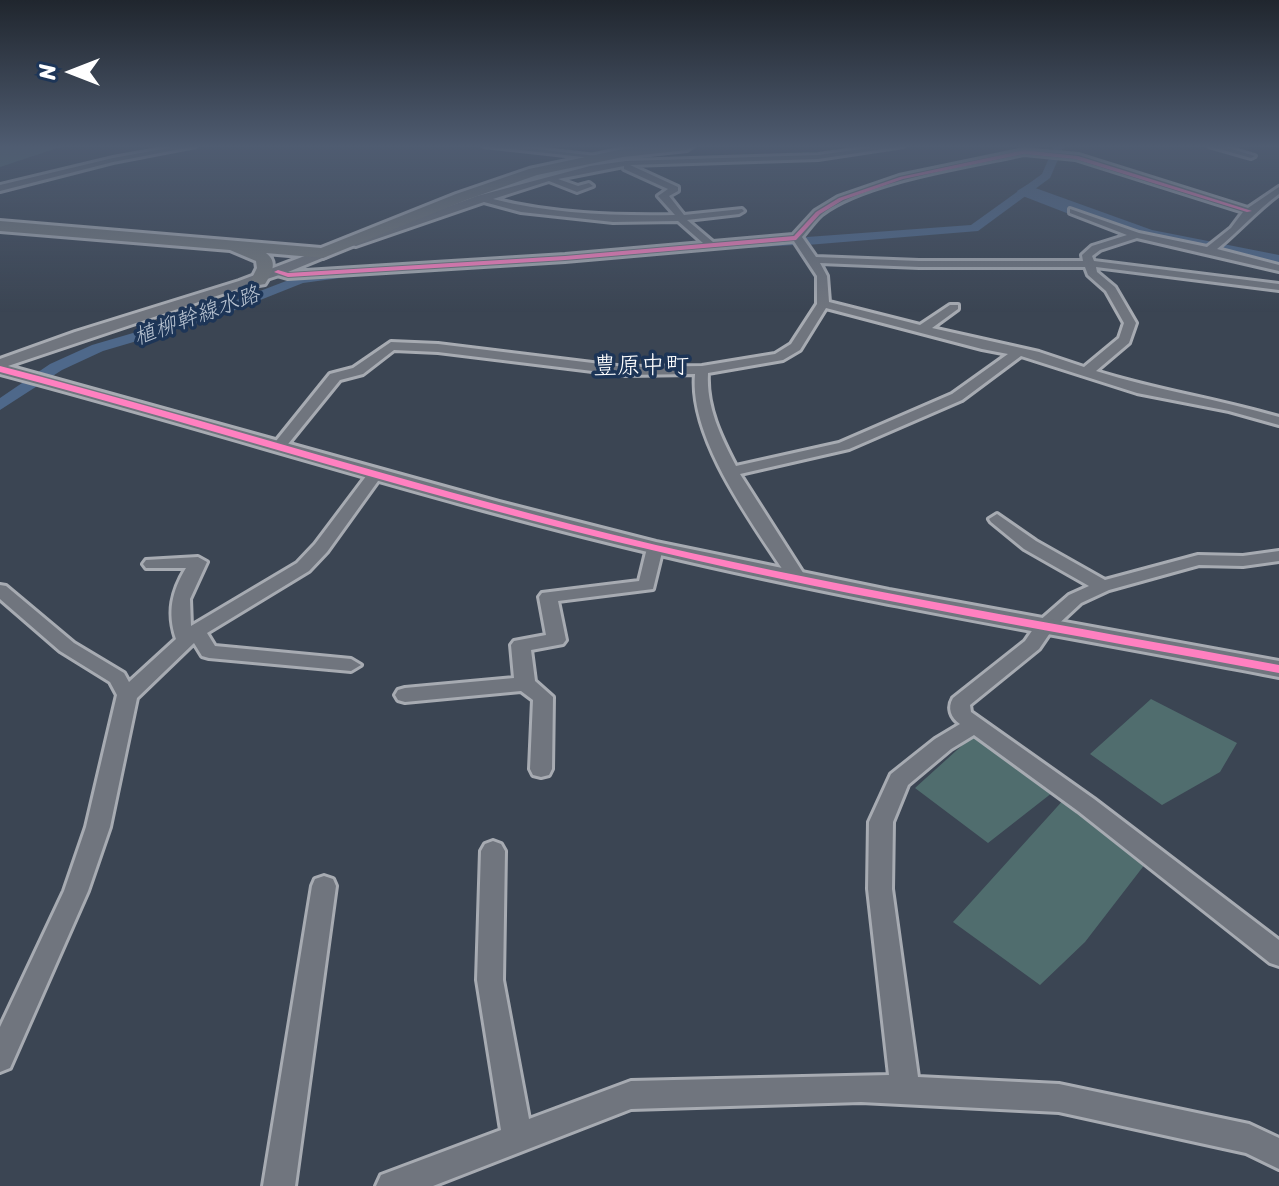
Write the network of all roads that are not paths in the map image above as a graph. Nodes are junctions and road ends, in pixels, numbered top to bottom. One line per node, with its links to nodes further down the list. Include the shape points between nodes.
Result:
1 (455, 201): 12 (highway)
2 (470, 201): 19 (street)
3 (492, 201): 11 (street, via 613,219)
4 (669, 201): 11 (street)
5 (837, 201): 15 (street, via 818,213)
6 (1220, 201): 10 (street)
7 (1264, 201): 10 (street)
8 (739, 211): 11 (street)
9 (1073, 211): 14 (street)
10 (1249, 211): 18 (street)
11 (679, 218): 17 (street)
12 (391, 225): 16 (highway, via 312,238); 19 (highway)
13 (0, 226): 16 (highway)
14 (1136, 235): 18 (street); 21 (street, via 1089,252)
15 (796, 238): 17 (street); 20 (street)
16 (220, 244): 19 (highway); 24 (highway, via 264,259)
17 (710, 245): 23 (street, via 497,263)
18 (1209, 250): 22 (street)
19 (323, 253): 23 (street)
20 (812, 260): 21 (street); 26 (street, via 822,276)
21 (1089, 264): 25 (street); 32 (street, via 1130,323 1125,340)
22 (1279, 268)
23 (278, 272): 24 (street)
24 (259, 280): 30 (street, via 54,343)
25 (1279, 287)
26 (823, 304): 28 (street); 31 (street, via 792,351)
27 (954, 307): 28 (street)
28 (922, 330): 29 (street)
29 (1018, 352): 32 (street); 35 (street, via 957,397 844,446)
30 (0, 367): 34 (street)
31 (702, 370): 34 (street, via 615,370 391,346 358,371 335,377); 35 (street, via 699,392)
32 (1087, 371): 33 (street, via 1142,390)
33 (1279, 421)
34 (279, 446): 36 (street)
35 (731, 472): 41 (street)
36 (375, 474): 38 (street); 45 (street, via 303,567)
37 (997, 519): 42 (street, via 1030,545)
38 (655, 548): 41 (street); 48 (street, via 647,585 548,597 556,640 521,645)
39 (1279, 556): 42 (street, via 1176,564)
40 (152, 564): 45 (street, via 198,562 179,606 180,624)
41 (798, 579): 44 (street)
42 (1103, 586): 44 (street, via 1075,599)
43 (0, 590): 49 (street, via 67,647 117,678)
44 (1045, 626): 47 (street); 51 (street, via 1032,645 960,703 961,715)
45 (191, 635): 46 (street, via 209,652); 49 (street)
46 (351, 665)
47 (1279, 669)
48 (525, 684): 50 (street); 52 (street, via 543,697)
49 (127, 695): 56 (street, via 98,827 76,891)
50 (405, 695)
51 (975, 725): 55 (street); 57 (street, via 899,780 881,822 880,889)
52 (541, 769)
53 (493, 851): 58 (street, via 490,980)
54 (324, 886): 60 (street)
55 (1279, 955)
56 (0, 1058)
57 (905, 1091): 58 (street, via 631,1095); 59 (street, via 1059,1098 1249,1139)
58 (517, 1137): 61 (street)
59 (1279, 1154)
60 (279, 1186)
61 (392, 1186)

